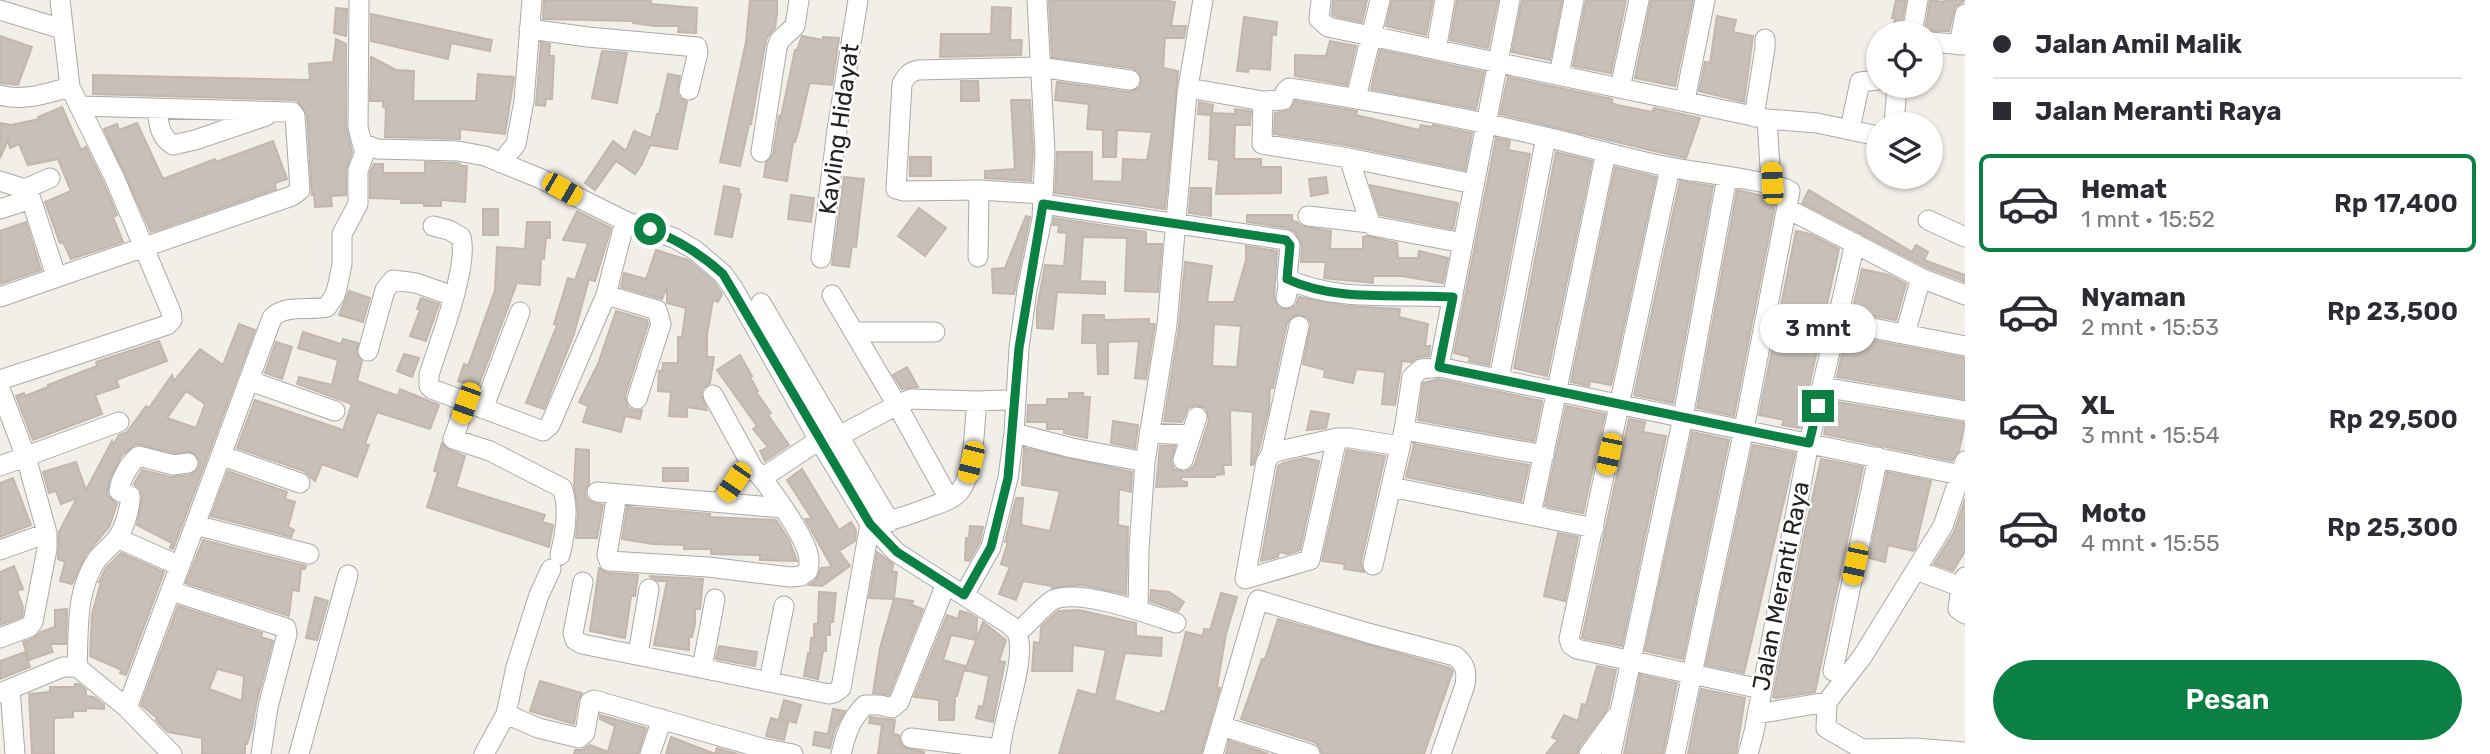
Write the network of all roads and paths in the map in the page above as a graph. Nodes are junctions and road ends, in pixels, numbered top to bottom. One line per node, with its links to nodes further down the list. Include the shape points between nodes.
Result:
1 (60, 0): 19 (street)
2 (359, 0): 47 (street, via 358,127)
3 (532, 0): 20 (street)
4 (799, 0): 48 (street, via 795,26 777,48)
5 (858, 0): 74 (street, Kavling Hidayat)
6 (1037, 0): 27 (street)
7 (1321, 0): 21 (street, via 1318,13 1322,23)
8 (1380, 0): 21 (street)
9 (1445, 0): 25 (street)
10 (1510, 0): 26 (street)
11 (1574, 0): 28 (street)
12 (1639, 0): 33 (street)
13 (1705, 0): 37 (street)
14 (1918, 0): 18 (street)
15 (1197, 1): 32 (street)
16 (0, 10): 19 (street)
17 (1965, 14): 24 (street)
18 (1914, 21)
19 (62, 29): 31 (street)
20 (530, 29): 34 (street, via 697,47); 51 (street, via 516,144)
21 (1372, 37): 25 (street); 36 (street)
22 (1765, 38): 42 (street)
23 (1943, 43): 24 (street)
24 (1962, 45)
25 (1436, 50): 26 (street)
26 (1497, 62): 28 (street); 43 (street)
27 (1039, 67): 29 (street); 58 (street, via 918,70 902,84 896,189); 60 (street)
28 (1559, 75): 33 (street)
29 (1130, 80)
30 (1866, 81): 44 (street, via 1861,81)
31 (70, 87): 35 (street, via 33,97); 39 (street)
32 (1188, 88): 38 (street); 66 (street)
33 (1620, 88): 37 (street)
34 (689, 90)
35 (0, 95)
36 (1356, 98): 38 (street, via 1289,88 1283,100); 43 (street)
37 (1685, 100): 42 (street)
38 (1264, 101): 50 (street, via 1262,144)
39 (80, 106): 40 (street); 72 (street)
40 (157, 109): 41 (street); 41 (street, via 161,132 173,145)
41 (279, 112): 72 (street, via 295,116 297,194)
42 (1761, 118): 44 (street); 56 (street)
43 (1485, 123): 46 (street); 57 (street)
44 (1850, 129): 45 (street)
45 (1866, 133)
46 (1546, 137): 49 (street); 93 (street)
47 (362, 143): 51 (street, via 377,149 458,151); 95 (street, via 365,152 358,170 358,204 342,234 335,295 327,307 275,314)
48 (761, 152)
49 (1606, 152): 52 (street); 98 (street)
50 (1349, 158): 57 (street); 67 (street)
51 (501, 163): 65 (street)
52 (1670, 168): 53 (street); 103 (street)
53 (1727, 177): 56 (street); 108 (street)
54 (50, 178): 59 (street)
55 (0, 181): 59 (street)
56 (1772, 183): 62 (street, via 1790,191)
57 (1474, 184): 70 (street)
58 (979, 190): 60 (street); 73 (street)
59 (28, 195): 61 (street); 75 (street)
60 (1043, 199): 66 (street); 111 (street, via 1019,348)
61 (0, 209)
62 (1788, 209): 71 (street); 110 (street)
63 (1308, 216): 67 (street)
64 (1928, 220): 69 (street)
65 (625, 221): 77 (street); 116 (street, via 674,238 723,274)
66 (1177, 222): 82 (street, via 1286,240 1290,245 1288,289); 112 (street, via 1167,325)
67 (1370, 223): 70 (street)
68 (433, 226): 80 (street, via 461,237 462,256)
69 (1965, 237)
70 (1463, 243): 82 (street)
71 (1855, 243): 76 (street); 85 (street, Jalan Meranti Raya)
72 (143, 248): 75 (street); 94 (street, via 171,312 167,325)
73 (978, 257)
74 (821, 258)
75 (56, 276): 81 (street)
76 (1921, 278): 79 (street); 89 (street)
77 (606, 295): 100 (street, via 657,310 660,317); 105 (street, via 546,430 538,431)
78 (832, 295): 87 (street)
79 (1965, 295)
80 (453, 296): 91 (street, via 393,280 385,290); 105 (street, via 428,382 432,389)
81 (0, 297)
82 (1453, 297): 92 (street)
83 (761, 303): 113 (street)
84 (520, 312): 105 (street)
85 (1836, 321): 89 (street); 96 (street, Jalan Meranti Raya)
86 (1299, 326): 118 (street)
87 (854, 332): 88 (street); 104 (street)
88 (935, 332)
89 (1905, 334): 90 (street)
90 (1965, 346)
91 (368, 351)
92 (1439, 367): 93 (street); 115 (street, via 1421,369 1412,377)
93 (1499, 379): 98 (street)
94 (0, 380)
95 (250, 381): 106 (street); 120 (street)
96 (1822, 387): 107 (street); 117 (street, Jalan Meranti Raya)
97 (0, 388): 121 (street)
98 (1556, 391): 103 (street); 119 (street)
99 (713, 395): 128 (street)
100 (637, 399)
101 (1005, 400): 102 (street)
102 (977, 401): 104 (street, via 911,399); 133 (street, via 966,480 960,492)
103 (1619, 404): 108 (street); 140 (street)
104 (897, 405): 113 (street); 133 (street)
105 (475, 406): 175 (street, via 453,439 490,451 562,488 565,501 565,533 539,595)
106 (335, 411)
107 (1965, 411)
108 (1683, 417): 110 (street); 163 (street)
109 (119, 422): 121 (street)
110 (1744, 429): 117 (street); 167 (street)
111 (1014, 433): 124 (street); 154 (street, via 991,547)
112 (1149, 433): 123 (street, via 1194,426); 124 (street)
113 (839, 436): 137 (street)
114 (1336, 438): 115 (street); 118 (street); 118 (street, via 1310,560 1245,579)
115 (1402, 438): 119 (street); 130 (street)
116 (818, 440): 128 (street); 138 (street)
117 (1809, 443): 122 (street); 169 (street, Jalan Meranti Raya)
118 (1271, 454)
119 (1544, 455): 136 (street)
120 (223, 456): 129 (street); 139 (street)
121 (26, 457): 126 (street); 141 (street)
122 (1878, 457): 127 (street); 166 (street)
123 (1183, 460)
124 (1146, 462): 157 (street)
125 (188, 463): 142 (street, via 178,466 135,458 119,489 131,500)
126 (0, 466)
127 (1964, 471): 147 (street, via 1943,526)
128 (758, 473): 134 (street, via 741,473); 135 (street)
129 (300, 483)
130 (1391, 487): 136 (street); 145 (street)
131 (597, 492): 132 (street)
132 (617, 494): 134 (street); 135 (street, via 609,561 801,576 808,571 808,554)
133 (949, 499): 137 (street)
134 (720, 502): 135 (street)
135 (783, 508)
136 (1531, 515): 140 (street)
137 (890, 522): 138 (street)
138 (870, 524): 151 (street, via 897,552); 168 (street, via 839,691 829,694)
139 (195, 525): 144 (street); 146 (street)
140 (1594, 528): 163 (street, via 1569,639 1577,649)
141 (47, 533): 143 (street); 161 (street, via 33,622)
142 (117, 538): 146 (street); 164 (street, via 98,558 82,591)
143 (0, 550)
144 (309, 554)
145 (1373, 565)
146 (180, 566): 153 (street)
147 (1916, 570): 150 (street); 171 (street, via 1862,657)
148 (348, 575): 185 (street)
149 (583, 582): 162 (street, via 575,640)
150 (1963, 582): 158 (street, via 1957,604)
151 (946, 584): 154 (street); 189 (street, via 899,702 892,708 865,705 848,728)
152 (649, 589): 162 (street)
153 (171, 591): 172 (street); 184 (street, via 286,628)
154 (964, 595): 160 (street)
155 (715, 599): 165 (street)
156 (784, 606): 168 (street)
157 (1138, 610): 159 (street); 160 (street, via 1102,601 1054,599)
158 (1965, 614)
159 (1176, 623)
160 (1017, 633): 179 (street, via 1016,677)
161 (0, 638)
162 (638, 654): 165 (street)
163 (1630, 662): 167 (street); 173 (street)
164 (78, 667): 170 (street, via 63,667); 172 (street)
165 (702, 668): 168 (street)
166 (1833, 671)
167 (1693, 674): 169 (street); 195 (street)
168 (769, 681)
169 (1761, 689): 174 (street, Jalan Meranti Raya)
170 (5, 691): 182 (street)
171 (1827, 702): 174 (street); 180 (street, via 1826,728)
172 (127, 708): 183 (street)
173 (1619, 714): 193 (street); 194 (street)
174 (1757, 714): 196 (street, Jalan Meranti Raya)
175 (506, 715): 176 (street, via 579,738 585,733 592,700); 186 (street)
176 (662, 719): 187 (street); 188 (street)
177 (1221, 726): 190 (street); 191 (street); 192 (street, via 1258,600 1463,662 1465,685)
178 (911, 738): 179 (street)
179 (1000, 751)
180 (1862, 752): 181 (street, via 1915,748)
181 (1965, 752)
182 (15, 754)
183 (172, 754)
184 (261, 754)
185 (299, 754)
186 (484, 754)
187 (650, 754)
188 (793, 754)
189 (841, 754)
190 (1213, 754)
191 (1310, 754)
192 (1441, 754)
193 (1589, 754)
194 (1611, 754)
195 (1675, 754)
196 (1748, 754)

